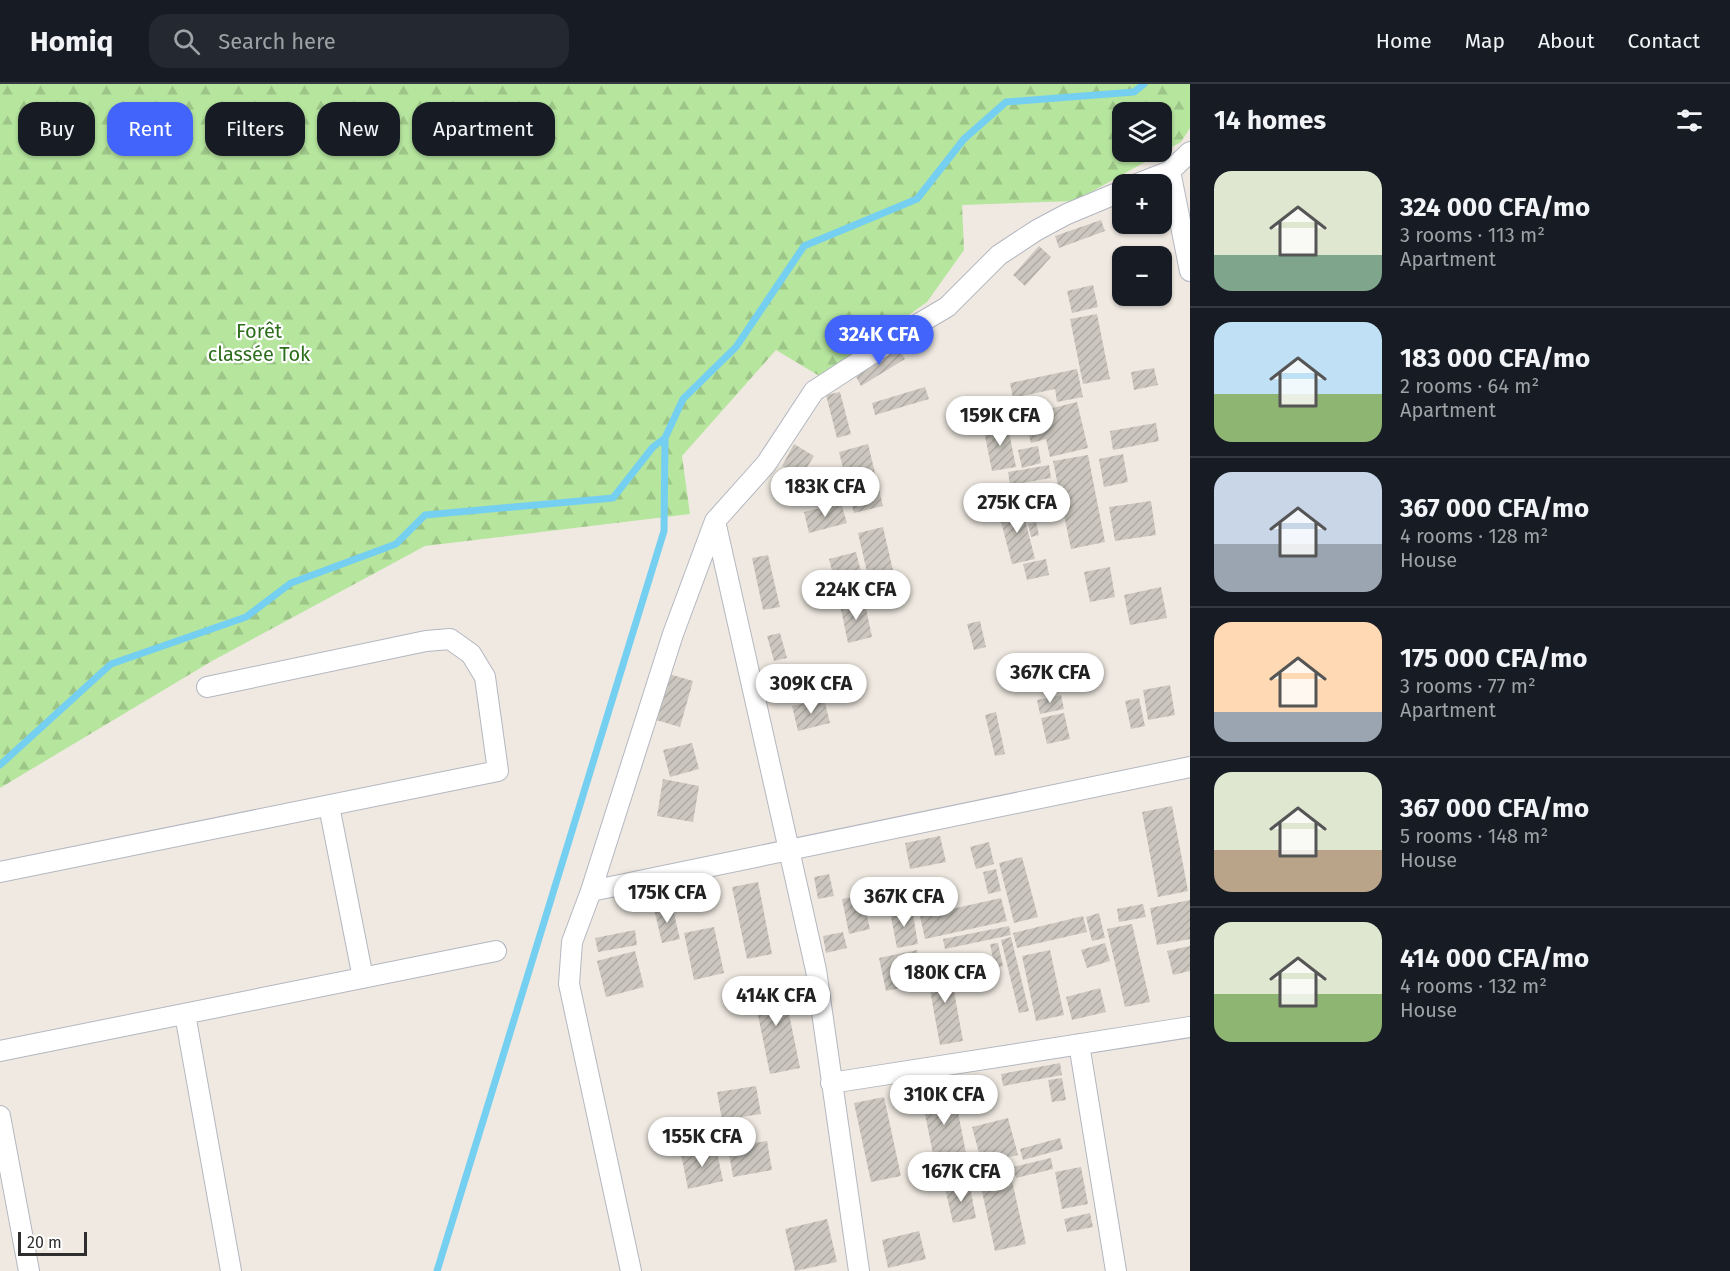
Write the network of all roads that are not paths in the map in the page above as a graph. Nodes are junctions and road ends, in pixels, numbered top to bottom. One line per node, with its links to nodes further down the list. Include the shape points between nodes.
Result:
1 (1190, 152): 2 (street)
2 (1170, 171): 3 (street); 5 (street)
3 (1162, 174)
4 (1112, 195): 6 (street, via 1037,230 999,255 947,308 814,391 766,464)
5 (1190, 271)
6 (715, 521): 10 (street); 12 (street, via 673,634)
7 (207, 687): 9 (street, via 426,641 450,639 471,654 485,677 498,771)
8 (1190, 767): 10 (street)
9 (329, 806): 11 (street); 14 (street)
10 (790, 849): 12 (street); 19 (street, via 816,970)
11 (0, 872)
12 (591, 891): 23 (street, via 572,942 568,984)
13 (496, 951): 14 (street)
14 (363, 978): 15 (street)
15 (184, 1014): 18 (street); 22 (street)
16 (1190, 1027): 17 (street)
17 (1079, 1044): 19 (street); 25 (street)
18 (0, 1051)
19 (831, 1083): 24 (street)
20 (0, 1116): 21 (street)
21 (28, 1271)
22 (231, 1271)
23 (631, 1271)
24 (858, 1271)
25 (1116, 1271)

